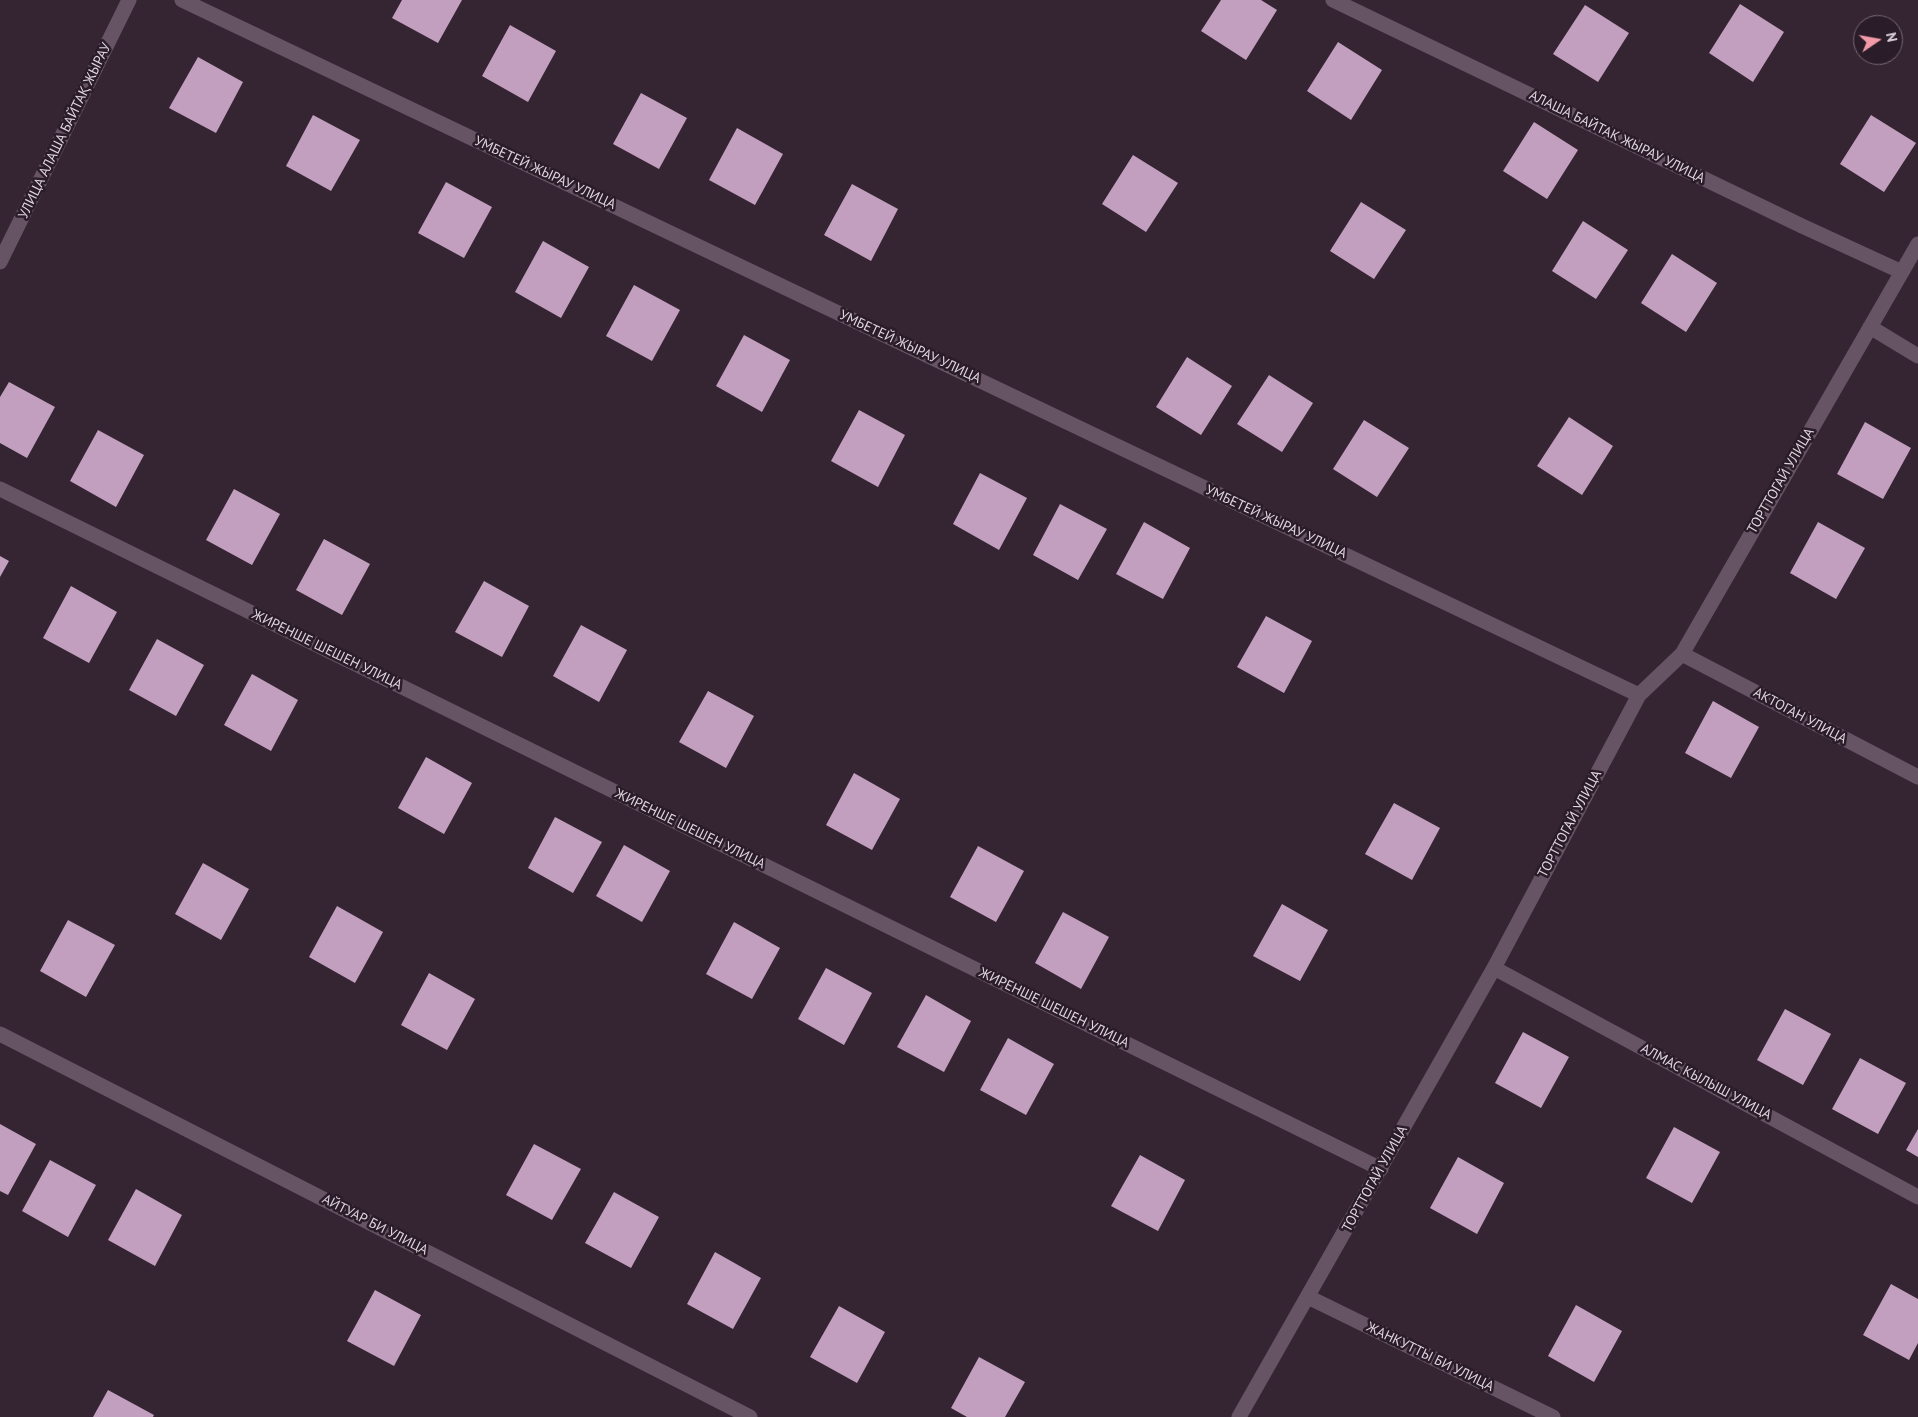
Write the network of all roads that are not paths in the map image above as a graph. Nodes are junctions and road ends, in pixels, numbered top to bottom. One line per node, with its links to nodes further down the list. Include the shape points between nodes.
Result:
1 (129, 0): 5 (street, УЛИЦА АЛАША БАЙТАҚ ЖЫРАУ)
2 (182, 0): 11 (street, УМБЕТЕЙ ЖЫРАУ УЛИЦА)
3 (1333, 0): 6 (street, АЛАША БАЙТАК ЖЫРАУ УЛИЦА)
4 (1918, 244): 6 (street, ТОРТТОГАЙ УЛИЦА)
5 (0, 262)
6 (1902, 272): 7 (street, ТОРТТОГАЙ УЛИЦА)
7 (1870, 327): 8 (street); 10 (street, ТОРТТОГАЙ УЛИЦА)
8 (1918, 356)
9 (0, 489): 15 (street, ЖИРЕНШЕ ШЕШЕН УЛИЦА)
10 (1682, 654): 11 (street, ТОРТТОГАЙ УЛИЦА); 12 (street, АКТОГАН УЛИЦА)
11 (1639, 695): 13 (street, ТОРТТОГАЙ УЛИЦА)
12 (1918, 777)
13 (1494, 968): 15 (street, ТОРТТОГАЙ УЛИЦА); 16 (street, АЛМАС КЫЛЫШ УЛИЦА)
14 (0, 1034): 18 (street, АЙТУАР БИ УЛИЦА)
15 (1381, 1169): 17 (street, ТОРТТОГАЙ УЛИЦА)
16 (1918, 1197)
17 (1308, 1297): 19 (street, ТОРТТОГАЙ УЛИЦА); 20 (street, ЖАНКУТТЫ БИ УЛИЦА)
18 (750, 1417)
19 (1239, 1417)
20 (1553, 1417)

